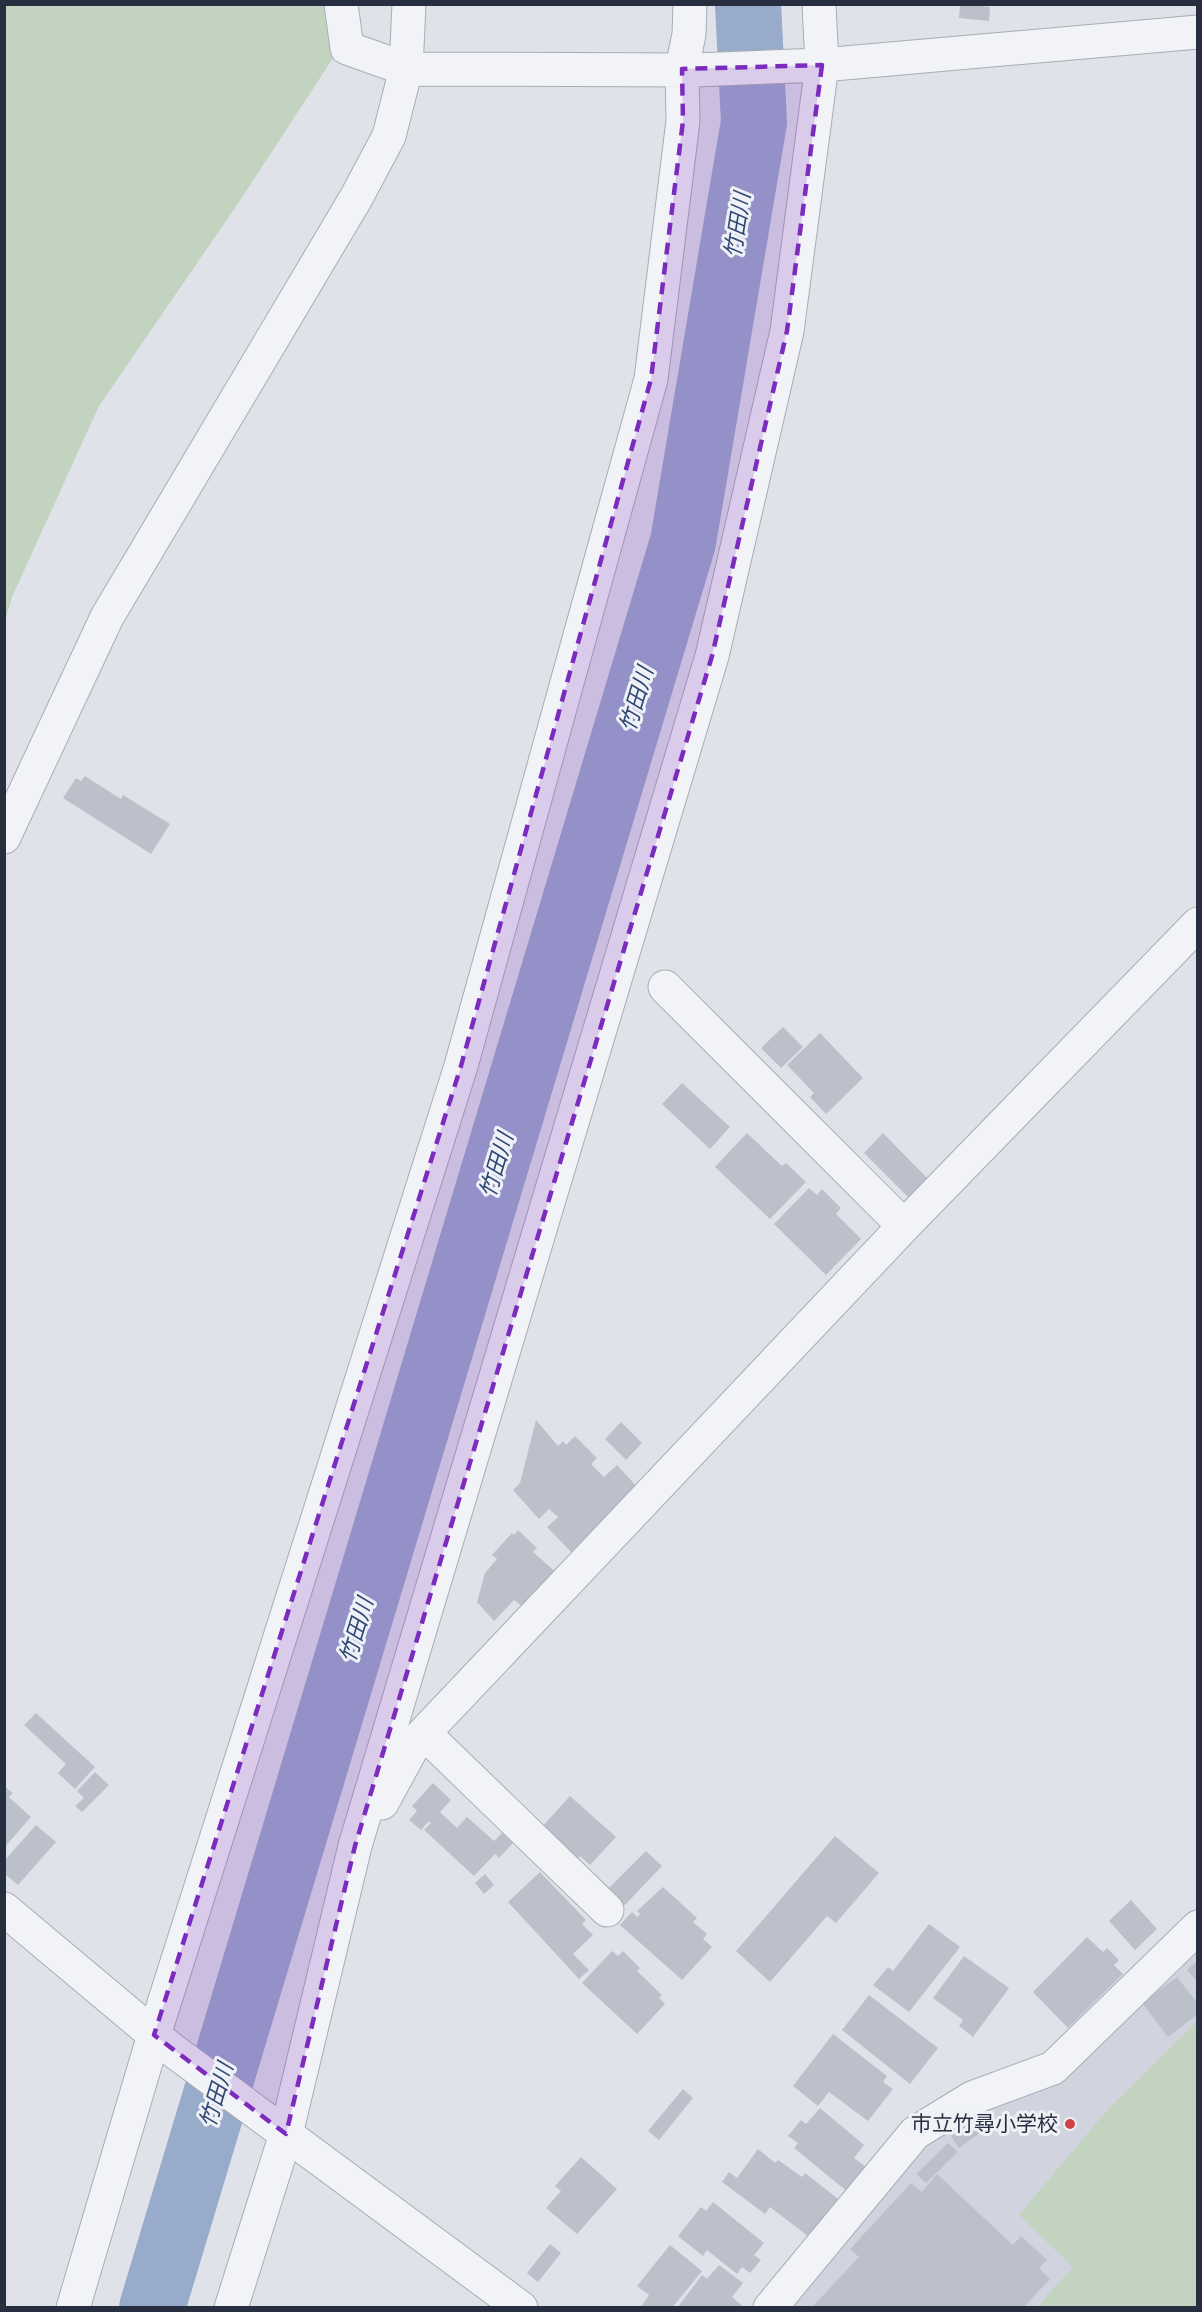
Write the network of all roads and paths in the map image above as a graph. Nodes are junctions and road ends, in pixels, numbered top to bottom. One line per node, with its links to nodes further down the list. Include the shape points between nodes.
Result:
1 (341, 4): 7 (street, via 347,48)
2 (409, 4): 7 (street)
3 (690, 4): 8 (street)
4 (819, 4): 6 (street)
5 (1197, 32): 6 (street)
6 (814, 65): 8 (street); 14 (street, via 787,331 712,656)
7 (406, 69): 8 (street); 9 (street, via 390,136 107,617)
8 (688, 70): 18 (street, via 651,379 461,1066)
9 (4, 837)
10 (1197, 924): 12 (street)
11 (665, 987): 12 (street)
12 (904, 1226): 13 (street)
13 (424, 1733): 14 (street, via 413,1746 362,1841); 16 (street)
14 (355, 1846): 19 (street)
15 (4, 1909): 18 (street)
16 (607, 1910)
17 (1197, 1927): 23 (street, via 1053,2068 972,2098 915,2133)
18 (162, 2042): 19 (street); 20 (street)
19 (277, 2129): 21 (street); 22 (street)
20 (73, 2307)
21 (231, 2307)
22 (521, 2307)
23 (770, 2307)

